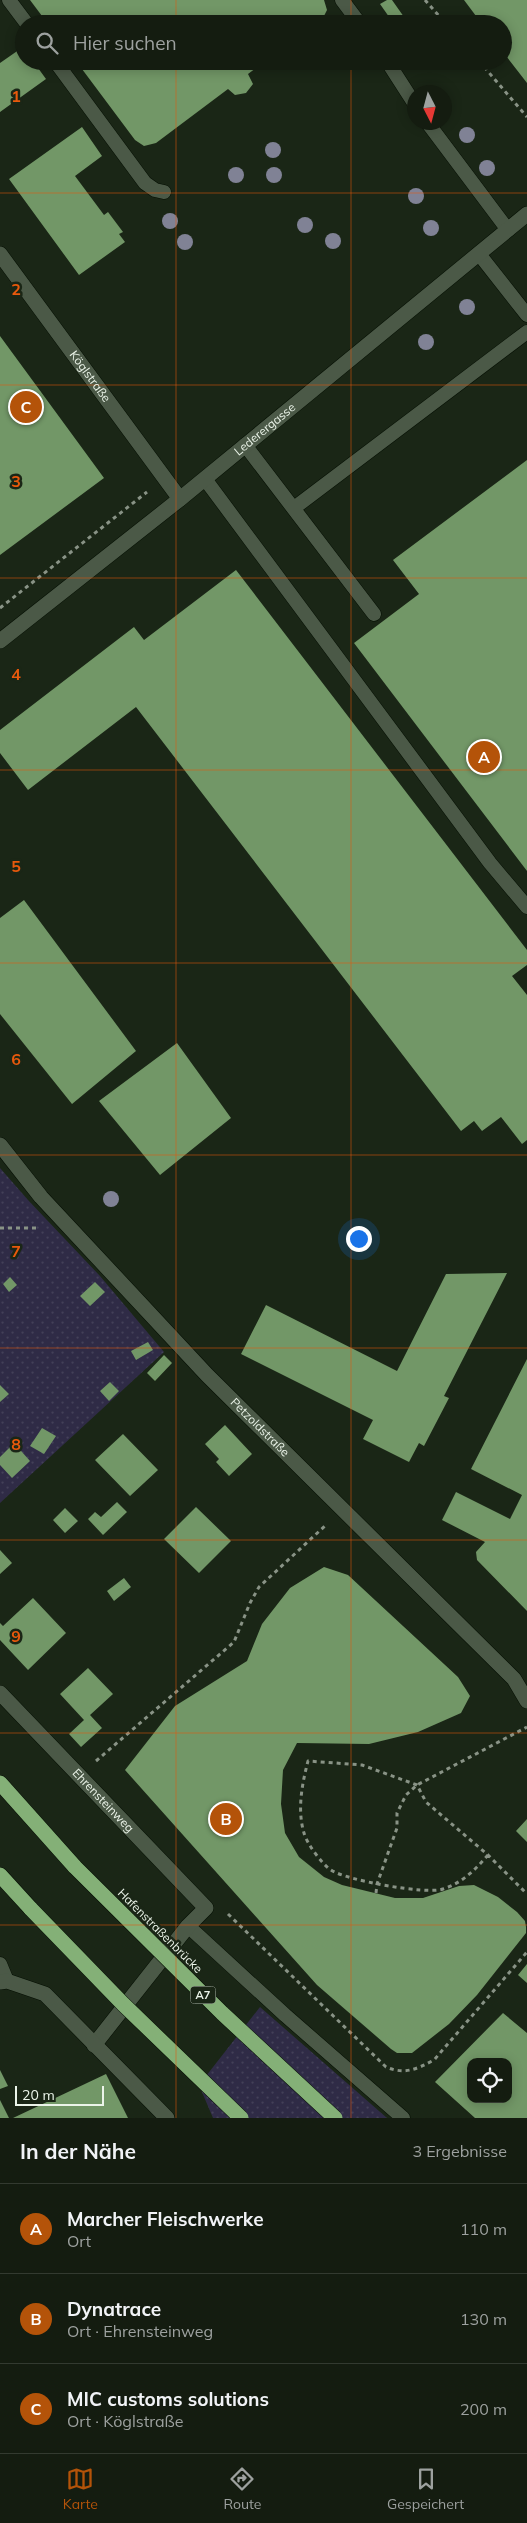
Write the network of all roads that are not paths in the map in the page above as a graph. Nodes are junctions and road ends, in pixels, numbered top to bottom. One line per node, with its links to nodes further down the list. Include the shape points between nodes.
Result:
1 (9, 0): 3 (lane)
2 (342, 0): 4 (lane)
3 (20, 15)
4 (353, 15)
5 (62, 70): 9 (lane, via 145,183)
6 (393, 70): 7 (lane)
7 (407, 92)
8 (433, 130): 11 (lane)
9 (164, 192)
10 (527, 214): 11 (street, Lederergasse)
11 (508, 230): 13 (street, Lederergasse)
12 (0, 254): 18 (street, Köglstraße)
13 (479, 254): 14 (lane); 16 (street, Lederergasse)
14 (527, 315)
15 (527, 332): 19 (lane)
16 (246, 445): 17 (street, Lederergasse); 19 (lane)
17 (204, 479): 18 (street, Lederergasse); 22 (lane, via 490,864)
18 (180, 499): 21 (street, Lederergasse)
19 (294, 508): 20 (lane)
20 (374, 614)
21 (0, 641)
22 (527, 906)
23 (0, 1145): 25 (street, Petzoldstraße, via 41,1197 207,1375 514,1679)
24 (0, 1693): 28 (street, Ehrensteinweg, via 206,1908)
25 (527, 1701)
26 (0, 1783): 34 (highway, Hafenstraßenbrücke / A7, bridge, via 75,1867 222,2013)
27 (0, 1875): 33 (highway, bridge, via 123,2004)
28 (188, 1926): 31 (street); 35 (lane)
29 (0, 1964): 30 (lane)
30 (4, 1982): 31 (street, via 45,1994)
31 (94, 2045): 32 (street)
32 (168, 2118)
33 (241, 2118)
34 (335, 2118)
35 (402, 2118)

